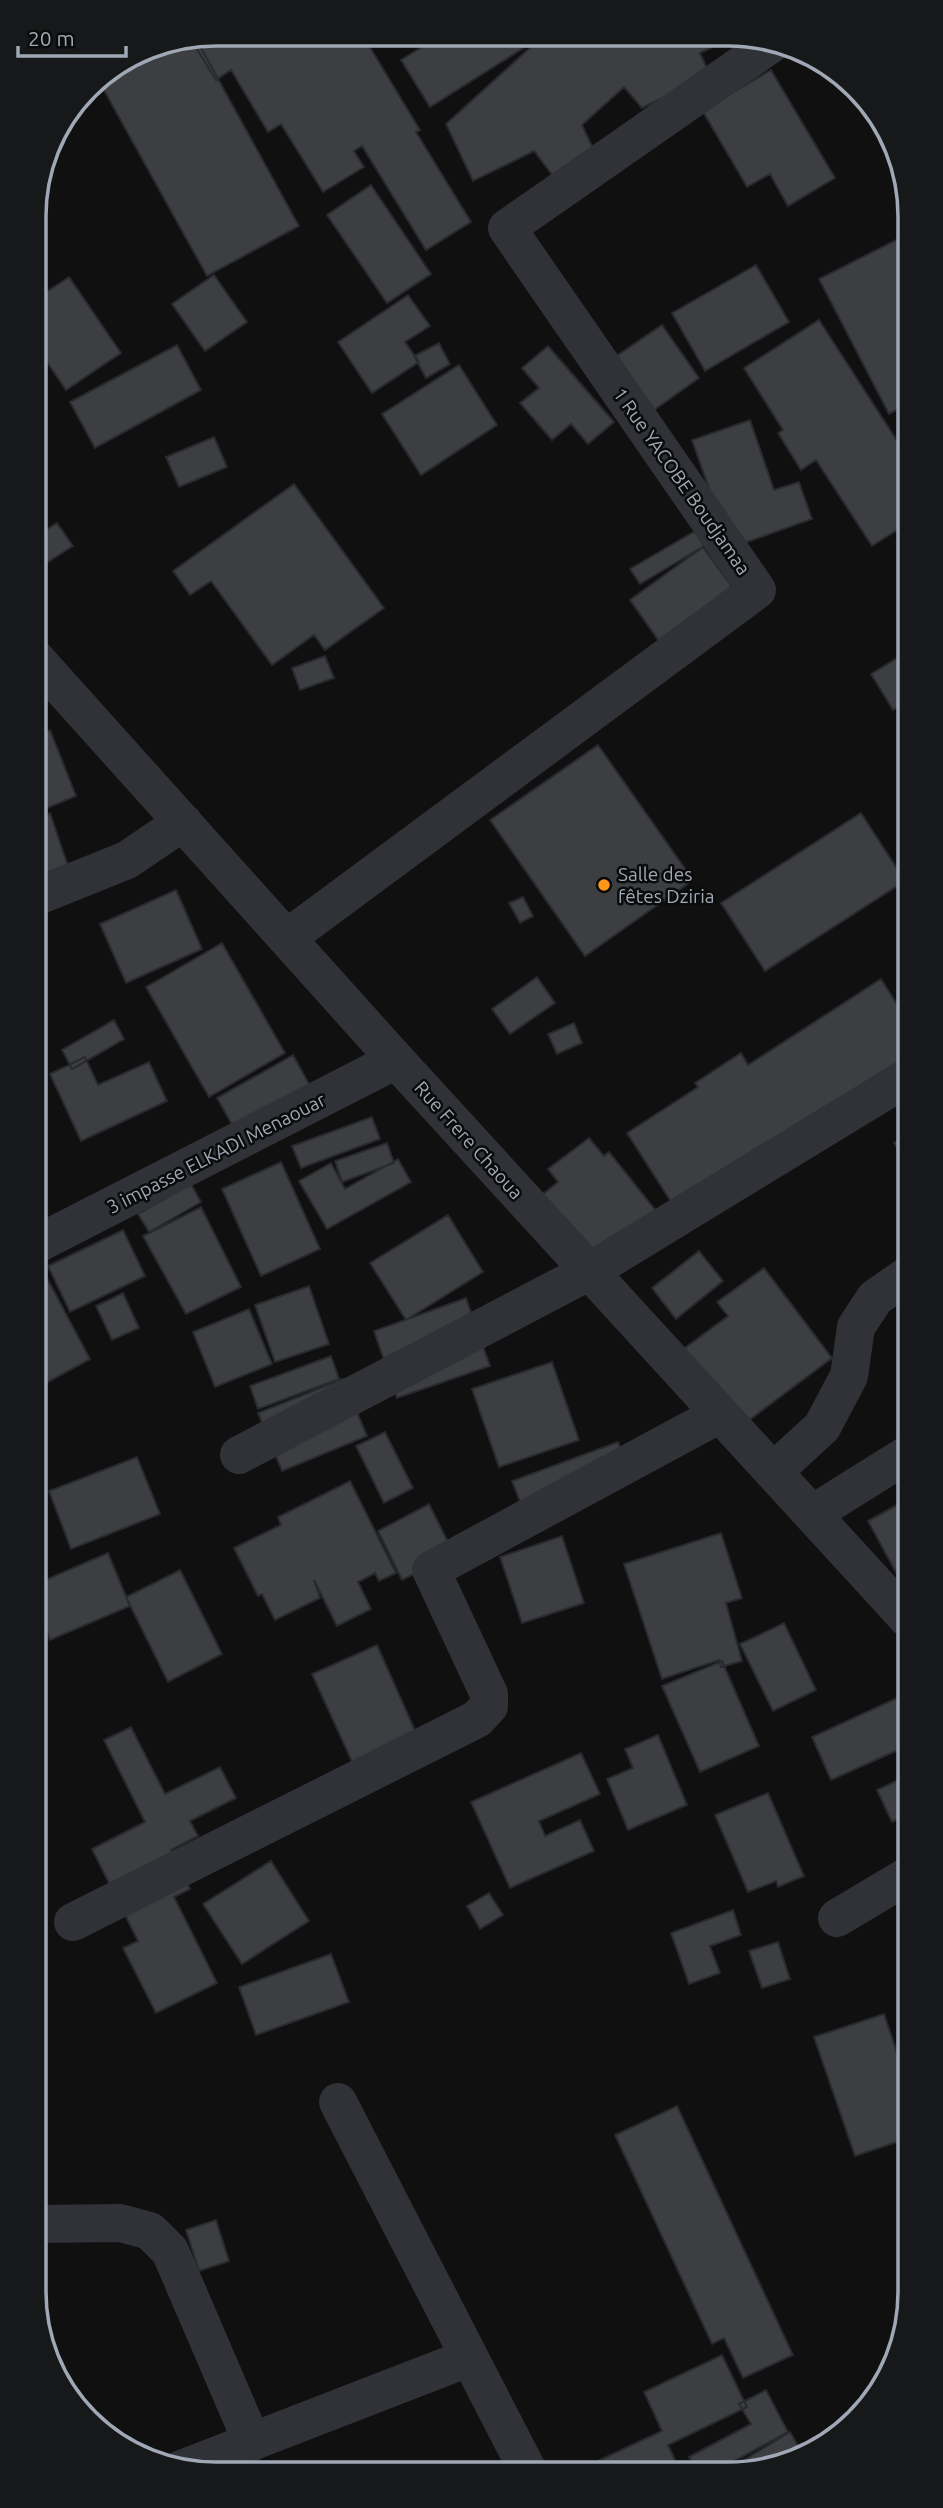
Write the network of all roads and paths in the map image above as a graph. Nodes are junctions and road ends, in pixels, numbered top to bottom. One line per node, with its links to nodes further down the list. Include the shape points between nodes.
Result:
1 (763, 50): 5 (street, 1 Rue YACOBE Boudjamaa, via 507,228 757,590)
2 (46, 670): 3 (street, Rue Frere Chaoua)
3 (183, 822): 4 (street, via 127,860); 5 (street, Rue Frere Chaoua)
4 (46, 893)
5 (287, 938): 6 (street, Rue Frere Chaoua)
6 (396, 1060): 8 (street, 3 impasse ELKADI Menaouar); 9 (street, Rue Frere Chaoua)
7 (898, 1083): 9 (street)
8 (46, 1239)
9 (590, 1272): 11 (street, Rue Frere Chaoua); 12 (street)
10 (897, 1282): 14 (street, via 875,1298 856,1327 849,1376 822,1427)
11 (720, 1414): 14 (street, Rue Frere Chaoua); 19 (street, via 431,1570 489,1694 489,1706 477,1719)
12 (239, 1455)
13 (897, 1461): 15 (street)
14 (773, 1472): 15 (street, Rue Frere Chaoua)
15 (812, 1514): 16 (street, Rue Frere Chaoua)
16 (897, 1607)
17 (897, 1882): 18 (street)
18 (837, 1918)
19 (73, 1923)
20 (338, 2102): 22 (street)
21 (46, 2224): 23 (street, via 120,2223 150,2231 170,2251)
22 (468, 2358): 23 (street); 25 (street)
23 (252, 2442): 24 (street)
24 (202, 2461)
25 (522, 2462)

